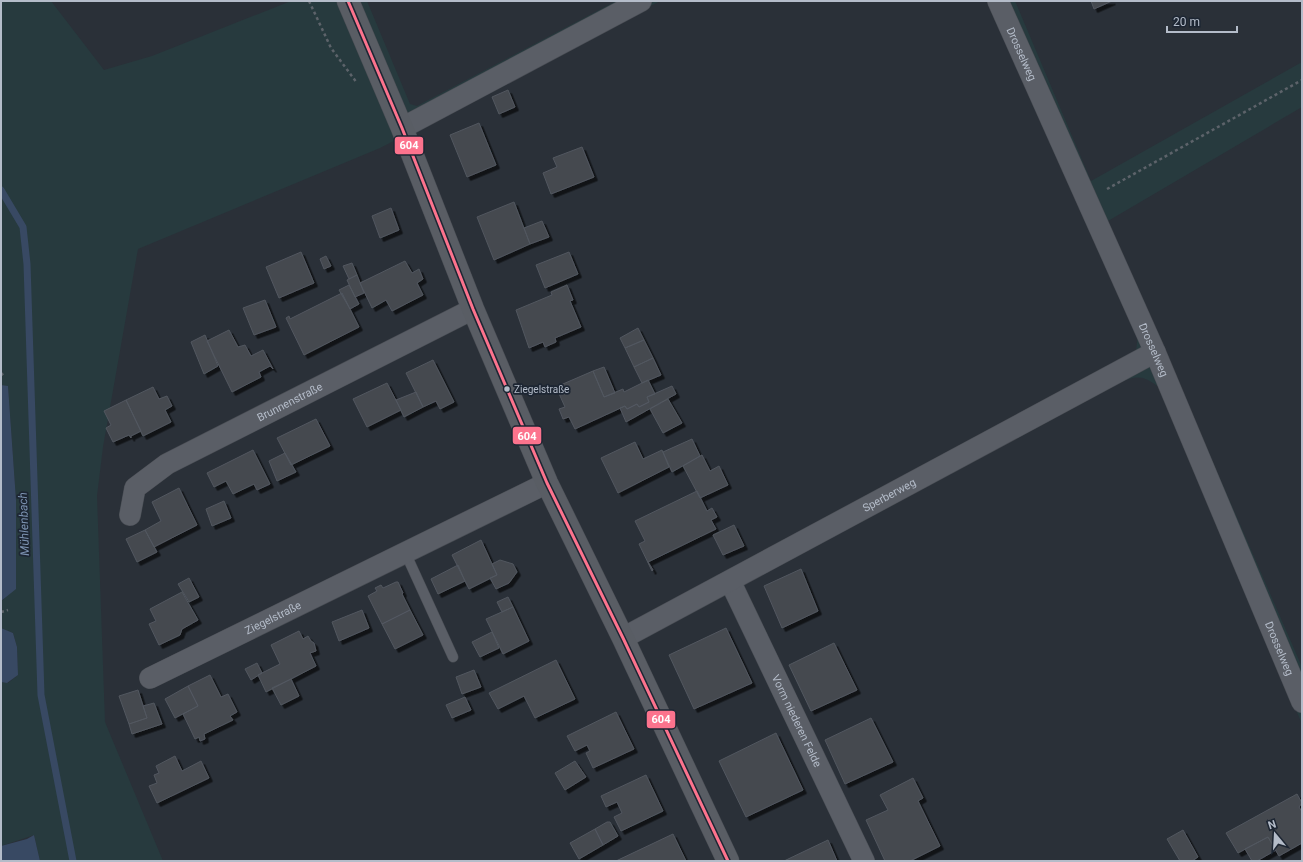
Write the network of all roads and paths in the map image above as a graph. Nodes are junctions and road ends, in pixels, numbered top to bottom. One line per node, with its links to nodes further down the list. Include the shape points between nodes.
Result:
1 (309, 1): 6 (path, via 331,48)
2 (348, 1): 7 (main road)
3 (641, 1): 7 (street)
4 (998, 1): 8 (street, Drosselweg)
5 (1302, 80): 8 (path)
6 (358, 85)
7 (402, 128): 9 (main road)
8 (1086, 201): 10 (street, Drosselweg)
9 (473, 309): 13 (main road); 14 (street, Brunnenstraße, via 167,464 135,488)
10 (1155, 352): 16 (street, Sperberweg); 22 (street, Drosselweg)
11 (1, 373): 12 (path)
12 (4, 376)
13 (548, 483): 15 (street, Ziegelstraße); 19 (main road)
14 (130, 515)
15 (405, 552): 20 (lane); 21 (street, Ziegelstraße)
16 (730, 581): 19 (street, Sperberweg); 24 (street, Vorm niederen Felde)
17 (8, 610): 18 (path)
18 (1, 612)
19 (623, 638): 23 (main road)
20 (453, 657)
21 (150, 678)
22 (1302, 702)
23 (728, 861)
24 (864, 861)

